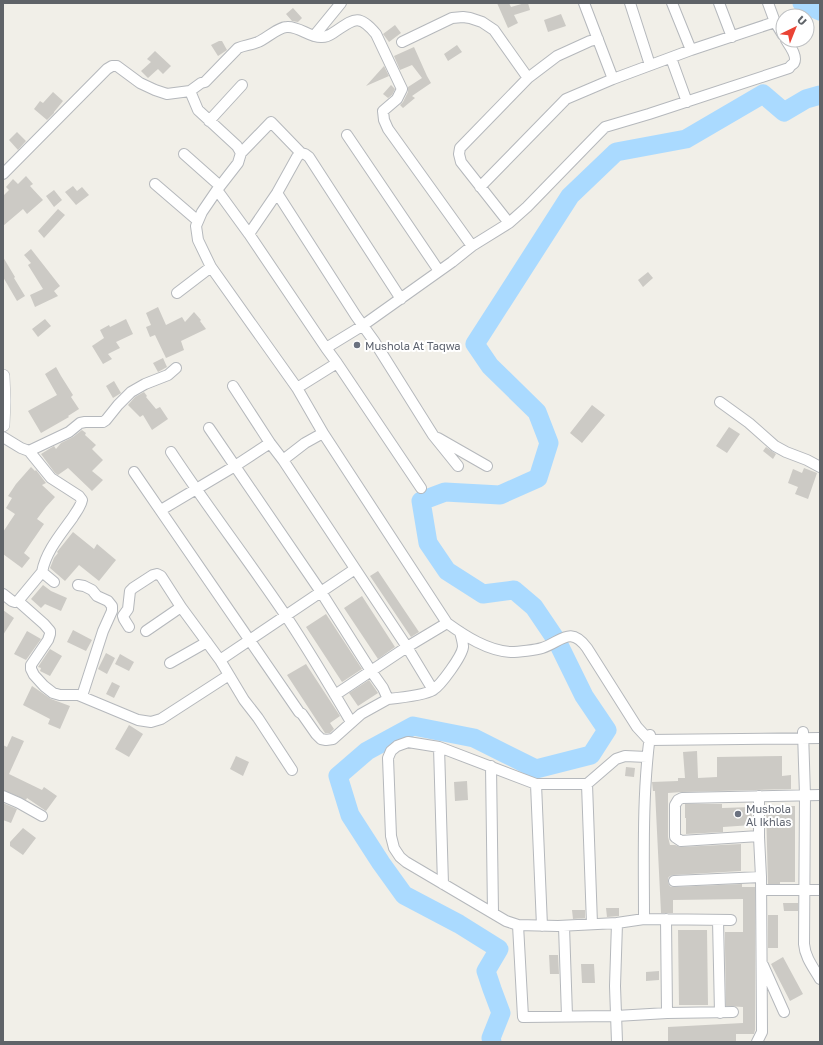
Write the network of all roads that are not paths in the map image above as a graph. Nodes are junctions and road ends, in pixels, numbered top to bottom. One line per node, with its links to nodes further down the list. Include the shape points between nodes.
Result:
1 (340, 3): 8 (street)
2 (584, 3): 10 (street)
3 (630, 3): 15 (street)
4 (672, 3): 13 (street)
5 (719, 3): 9 (street)
6 (768, 3): 7 (street)
7 (775, 22): 9 (street)
8 (314, 36): 19 (street, via 286,26 258,42 238,48 205,82); 34 (street, via 329,36 354,20 362,21 376,34 402,89 397,99 383,111 384,120)
9 (732, 37): 13 (street)
10 (598, 39): 16 (street, via 557,56); 17 (street)
11 (402, 42): 16 (street, via 452,18 470,18 494,30)
12 (791, 48): 20 (street, via 795,59 789,68)
13 (691, 50): 14 (street)
14 (671, 58): 15 (street); 20 (street)
15 (650, 65): 17 (street)
16 (528, 78): 28 (street, via 460,148 461,162)
17 (613, 79): 28 (street, via 566,99)
18 (242, 85): 21 (street)
19 (190, 91): 21 (street, via 198,110); 26 (street, via 167,94 140,83 117,66 112,66)
20 (687, 102): 32 (street, via 606,127)
21 (209, 121): 25 (street, via 237,146)
22 (347, 135): 36 (street)
23 (301, 153): 25 (street, via 271,122); 30 (street); 38 (street, via 309,157)
24 (184, 154): 29 (street)
25 (241, 154): 29 (street)
26 (3, 174)
27 (155, 184): 31 (street)
28 (480, 187): 32 (street)
29 (219, 188): 31 (street); 33 (street)
30 (276, 193): 33 (street); 39 (street)
31 (198, 221): 35 (street, via 198,240)
32 (509, 223): 34 (street)
33 (248, 234): 40 (street)
34 (472, 246): 36 (street)
35 (211, 267): 37 (street); 45 (street)
36 (439, 272): 38 (street)
37 (177, 293)
38 (401, 299): 39 (street)
39 (362, 326): 40 (street); 50 (street)
40 (326, 348): 41 (street)
41 (337, 363): 45 (street); 61 (street)
42 (176, 368): 53 (street, via 168,375 131,392 106,420 80,423 69,432)
43 (3, 376): 47 (street)
44 (233, 386): 52 (street)
45 (297, 388): 49 (street)
46 (720, 402): 59 (street, via 775,446)
47 (3, 425)
48 (209, 428): 56 (street)
49 (323, 433): 55 (street); 73 (street)
50 (433, 435): 57 (street); 58 (street)
51 (3, 437): 53 (street)
52 (270, 443): 55 (street); 56 (street)
53 (29, 451): 65 (street, via 51,478 80,496 82,500 52,546)
54 (171, 452): 62 (street)
55 (282, 460): 64 (street)
56 (235, 466): 62 (street); 68 (street)
57 (458, 466)
58 (487, 466)
59 (820, 467)
60 (134, 472): 63 (street)
61 (421, 488)
62 (196, 490): 63 (street); 72 (street)
63 (161, 510): 77 (street)
64 (355, 569): 68 (street); 79 (street)
65 (42, 572): 66 (street); 70 (street)
66 (54, 582)
67 (78, 585): 86 (street, via 92,590 112,606)
68 (321, 592): 72 (street); 82 (street)
69 (3, 594): 70 (street, via 12,601)
70 (18, 601): 86 (street, via 50,631 48,640 31,665 34,674 53,693)
71 (181, 607): 74 (street, via 161,576 153,575 130,591 128,609 123,616); 75 (street); 78 (street)
72 (285, 616): 77 (street); 85 (street)
73 (447, 623): 76 (street); 79 (street)
74 (129, 627)
75 (146, 631)
76 (460, 632): 84 (street, via 462,652 441,683); 91 (street, via 498,650 512,652 541,649 565,637 577,638 633,722)
77 (250, 640): 80 (street); 88 (street, via 299,712 321,739 333,739)
78 (207, 642): 80 (street); 81 (street)
79 (407, 647): 82 (street); 84 (street)
80 (220, 660): 83 (street)
81 (170, 663)
82 (371, 671): 85 (street); 87 (street)
83 (229, 675): 86 (street, via 161,719 151,722 138,720); 96 (street)
84 (433, 690): 87 (street)
85 (335, 695): 88 (street)
86 (82, 696)
87 (388, 700): 88 (street, via 361,714)
88 (352, 722)
89 (820, 732): 90 (street)
90 (803, 735): 91 (street); 92 (street); 99 (street)
91 (647, 736): 94 (street)
92 (820, 738)
93 (439, 747): 95 (street); 107 (street); 107 (street, via 408,742 397,746 388,758 391,836 394,848 400,858)
94 (647, 757): 98 (street, via 625,756 616,759); 112 (street)
95 (491, 766): 97 (street); 111 (street)
96 (292, 770)
97 (536, 784): 98 (street); 119 (street)
98 (587, 784): 117 (street)
99 (805, 795): 100 (street); 102 (street); 110 (street)
100 (820, 795)
101 (3, 796): 103 (street)
102 (760, 796): 104 (street); 104 (street, via 682,798 674,805 675,837 682,841)
103 (42, 816)
104 (759, 836): 105 (street)
105 (761, 877): 106 (street); 108 (street)
106 (674, 881)
107 (443, 884): 111 (street)
108 (761, 890): 110 (street); 121 (street)
109 (820, 890): 110 (street)
110 (805, 891): 122 (street, via 805,951)
111 (493, 914): 118 (street)
112 (644, 919): 113 (street); 116 (street)
113 (666, 919): 114 (street); 125 (street)
114 (718, 920): 115 (street); 126 (street)
115 (731, 920)
116 (617, 923): 117 (street); 128 (street)
117 (592, 924): 120 (street)
118 (518, 925): 119 (street); 127 (street, via 523,1017)
119 (542, 926): 120 (street)
120 (564, 926): 127 (street)
121 (761, 960): 124 (street); 130 (street, via 762,1032)
122 (820, 979)
123 (733, 1012): 126 (street)
124 (784, 1012)
125 (667, 1013): 126 (street); 128 (street)
126 (720, 1013)
127 (566, 1016): 128 (street)
128 (616, 1016): 129 (street)
129 (617, 1042)
130 (757, 1042)

